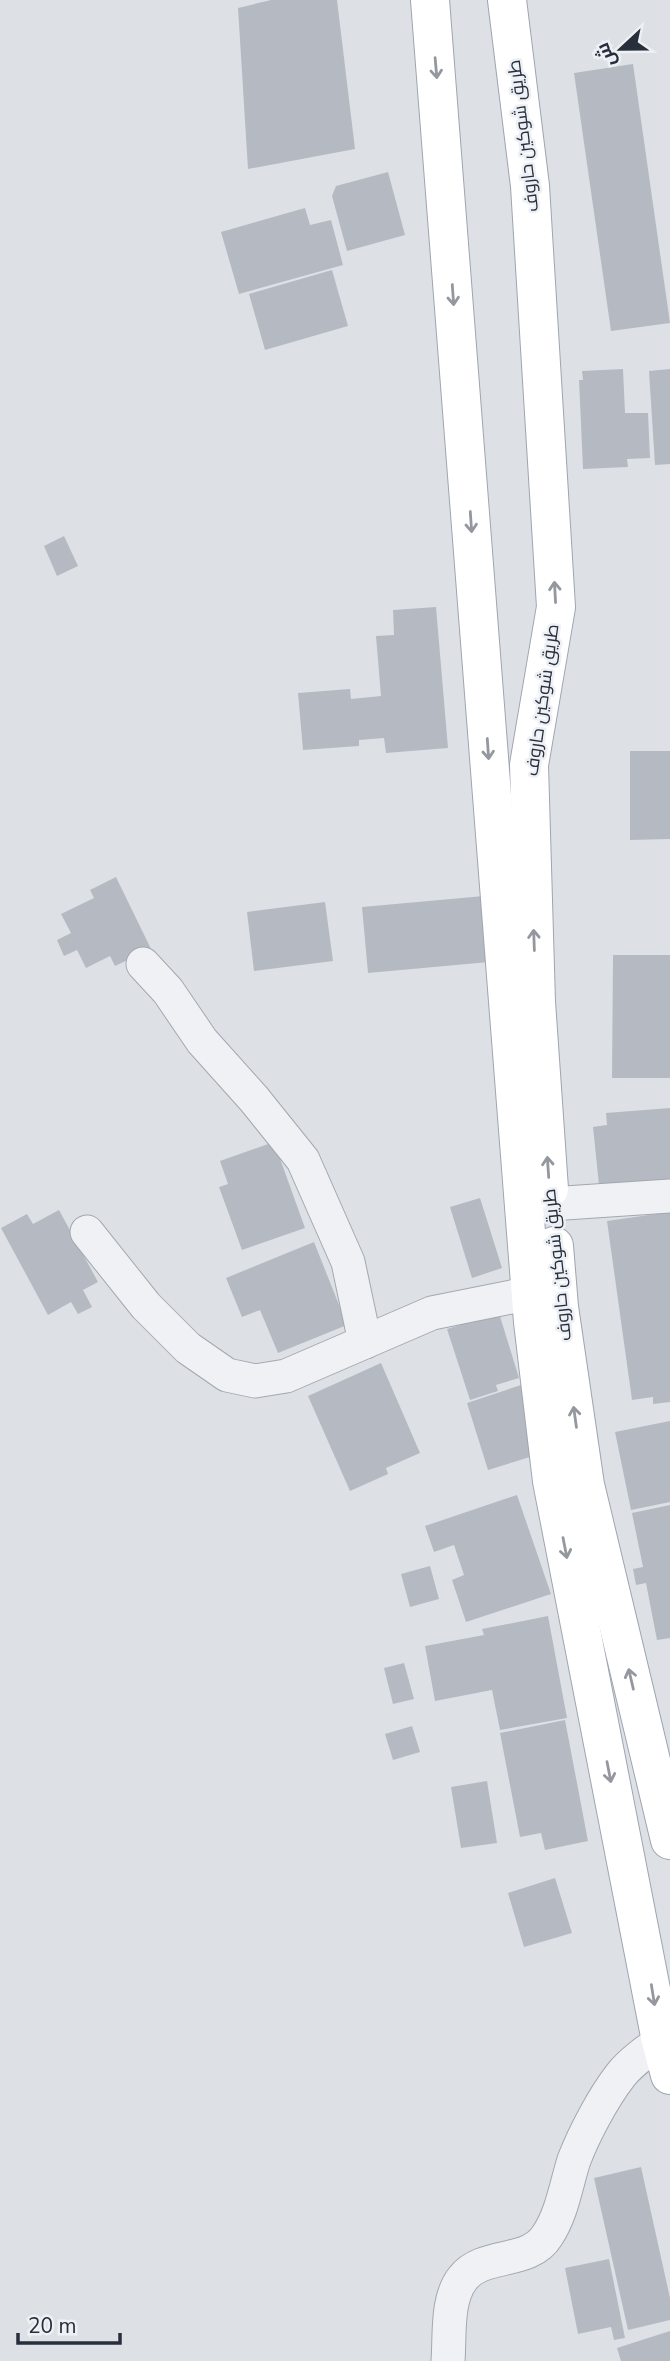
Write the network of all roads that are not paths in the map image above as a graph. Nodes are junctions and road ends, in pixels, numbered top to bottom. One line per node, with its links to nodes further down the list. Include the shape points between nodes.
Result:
1 (430, 0): 7 (main road, طريق شوكين حاروف, one-way to 7)
2 (506, 0): 5 (main road, طريق شوكين حاروف, one-way to 2, via 536,1002 529,765 556,607 530,186)
3 (143, 964): 8 (street, via 303,1160 348,1262)
4 (670, 1196): 5 (street)
5 (550, 1204): 9 (main road, طريق شوكين حاروف, one-way to 5)
6 (87, 1232): 8 (street, via 146,1306 188,1348 227,1375 256,1381 286,1376)
7 (531, 1293): 8 (street, via 432,1313); 9 (main road, طريق شوكين حاروف, via 533,1322)
8 (365, 1342)
9 (568, 1483): 10 (main road, one-way to 9); 11 (main road, one-way to 11)
10 (670, 1840)
11 (667, 2050): 12 (street, via 621,2075 592,2122 558,2214 539,2246 473,2269 463,2277 450,2316)
12 (448, 2361)

